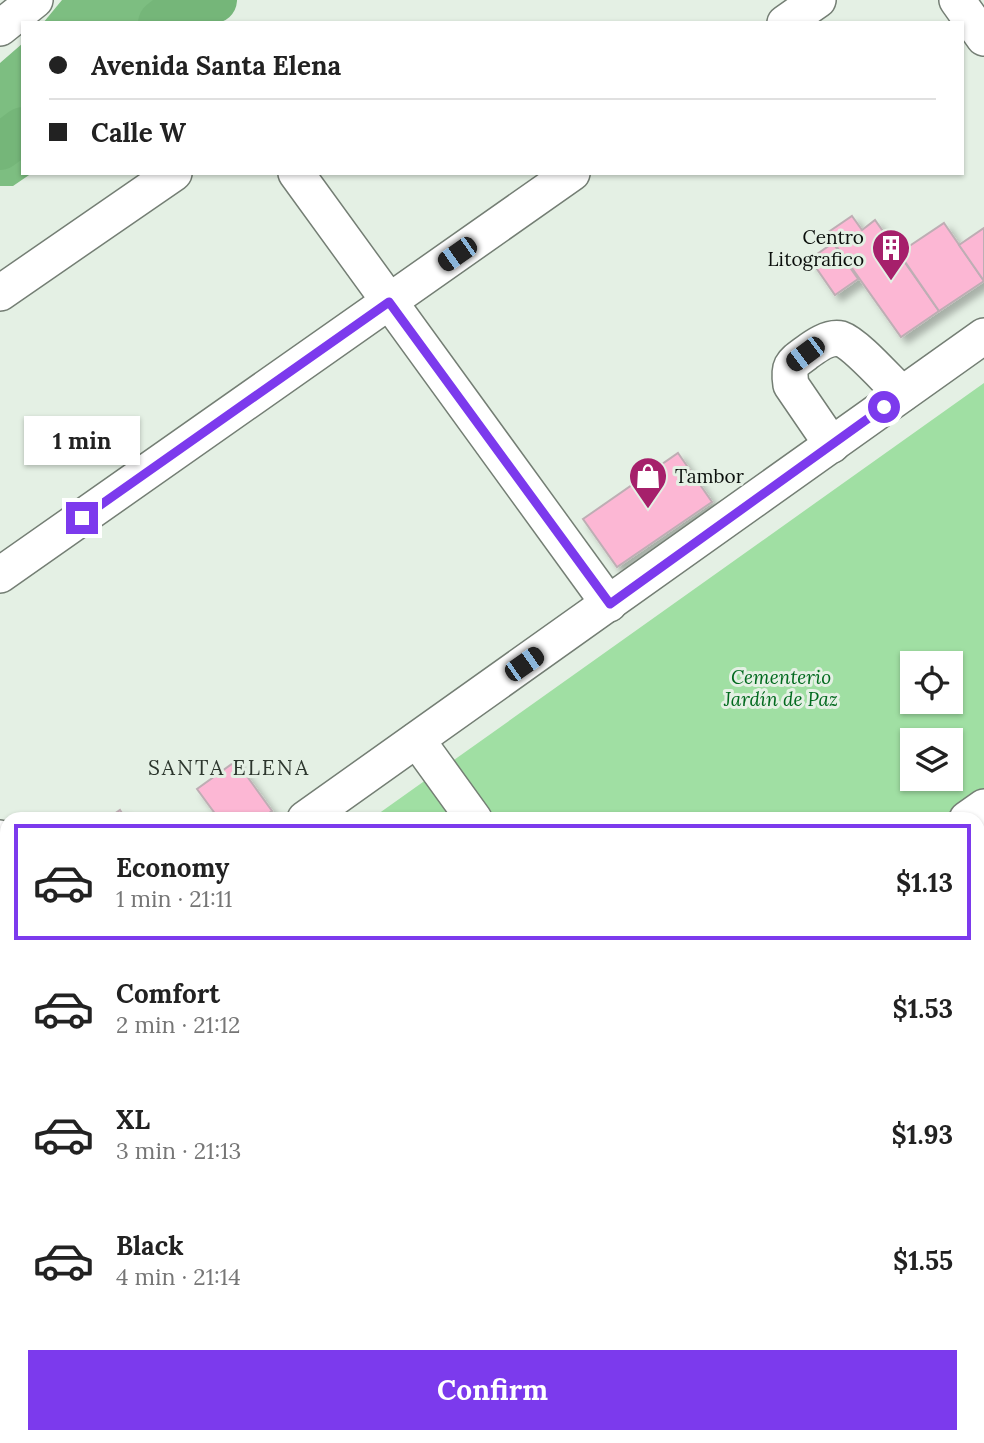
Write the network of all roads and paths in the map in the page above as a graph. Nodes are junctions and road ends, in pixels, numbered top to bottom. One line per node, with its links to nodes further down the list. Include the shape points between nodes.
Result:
1 (35, 0): 5 (street)
2 (818, 0): 4 (street)
3 (957, 0): 6 (street)
4 (788, 21)
5 (0, 28)
6 (984, 38)
7 (171, 175): 10 (street)
8 (297, 175): 11 (street)
9 (569, 175): 11 (street)
10 (0, 293)
11 (389, 302): 15 (street); 16 (street)
12 (984, 336): 13 (street)
13 (902, 394): 14 (street); 14 (street, via 842,339 817,345 792,363 790,385)
14 (832, 445): 16 (street)
15 (0, 575)
16 (610, 604): 17 (street)
17 (417, 740): 18 (street); 19 (street)
18 (315, 812)
19 (469, 812)

